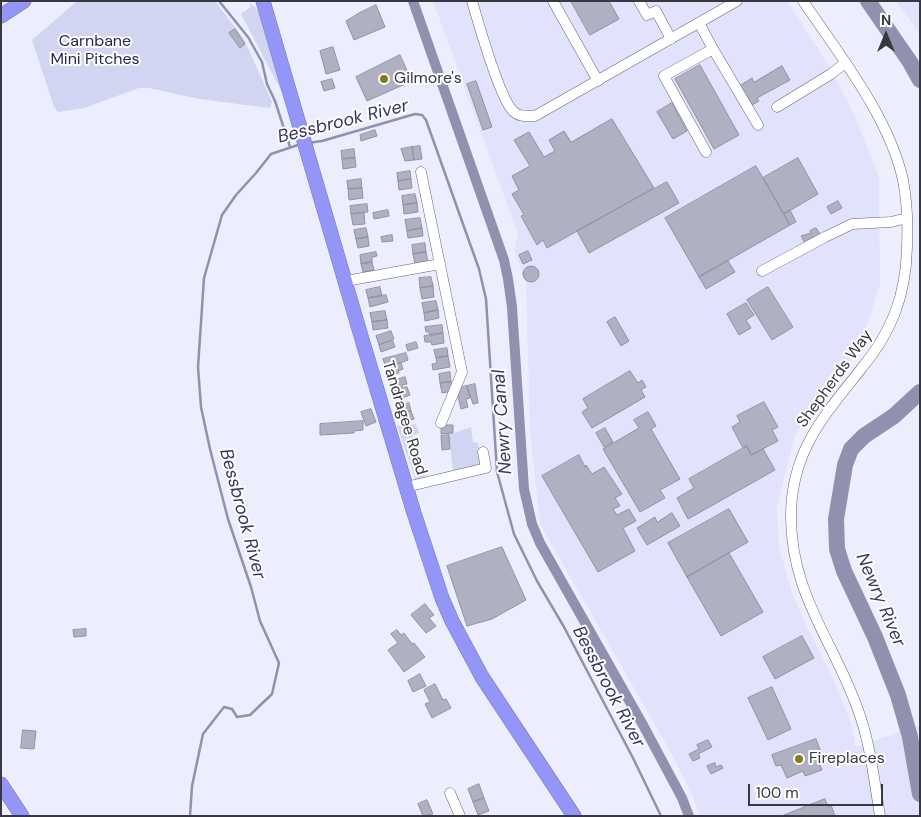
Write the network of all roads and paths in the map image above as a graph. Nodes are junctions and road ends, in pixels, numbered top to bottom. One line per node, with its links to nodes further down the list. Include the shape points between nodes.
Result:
1 (24, 1): 8 (highway)
2 (263, 1): 21 (highway, Tandragee Road)
3 (472, 1): 13 (street, via 508,106 518,115 535,116)
4 (553, 1): 13 (street)
5 (639, 1): 10 (street, via 647,15 656,11)
6 (737, 1): 9 (street)
7 (803, 1): 12 (street, Shepherds Way)
8 (1, 16)
9 (699, 23): 10 (street); 11 (street)
10 (671, 39): 13 (street)
11 (714, 49): 15 (street); 16 (street, via 664,76)
12 (844, 63): 14 (street); 18 (street, Shepherds Way, via 888,138 903,181)
13 (598, 81)
14 (777, 107)
15 (758, 125)
16 (706, 152)
17 (421, 172): 19 (street)
18 (907, 218): 20 (street, via 852,224); 30 (street, Shepherds Way, via 906,275 891,325 879,347 823,416 809,440 799,464 791,513 795,561 803,588 813,615 848,682 863,722)
19 (440, 264): 21 (street); 22 (street, via 462,372)
20 (762, 271)
21 (346, 282): 24 (highway, Tandragee Road)
22 (441, 423)
23 (483, 452): 24 (street, via 486,468)
24 (406, 487): 29 (highway, Tandragee Road, via 455,628 482,677)
25 (1, 784): 27 (highway)
26 (450, 793): 28 (street)
27 (22, 816)
28 (460, 816)
29 (574, 816)
30 (880, 816)

